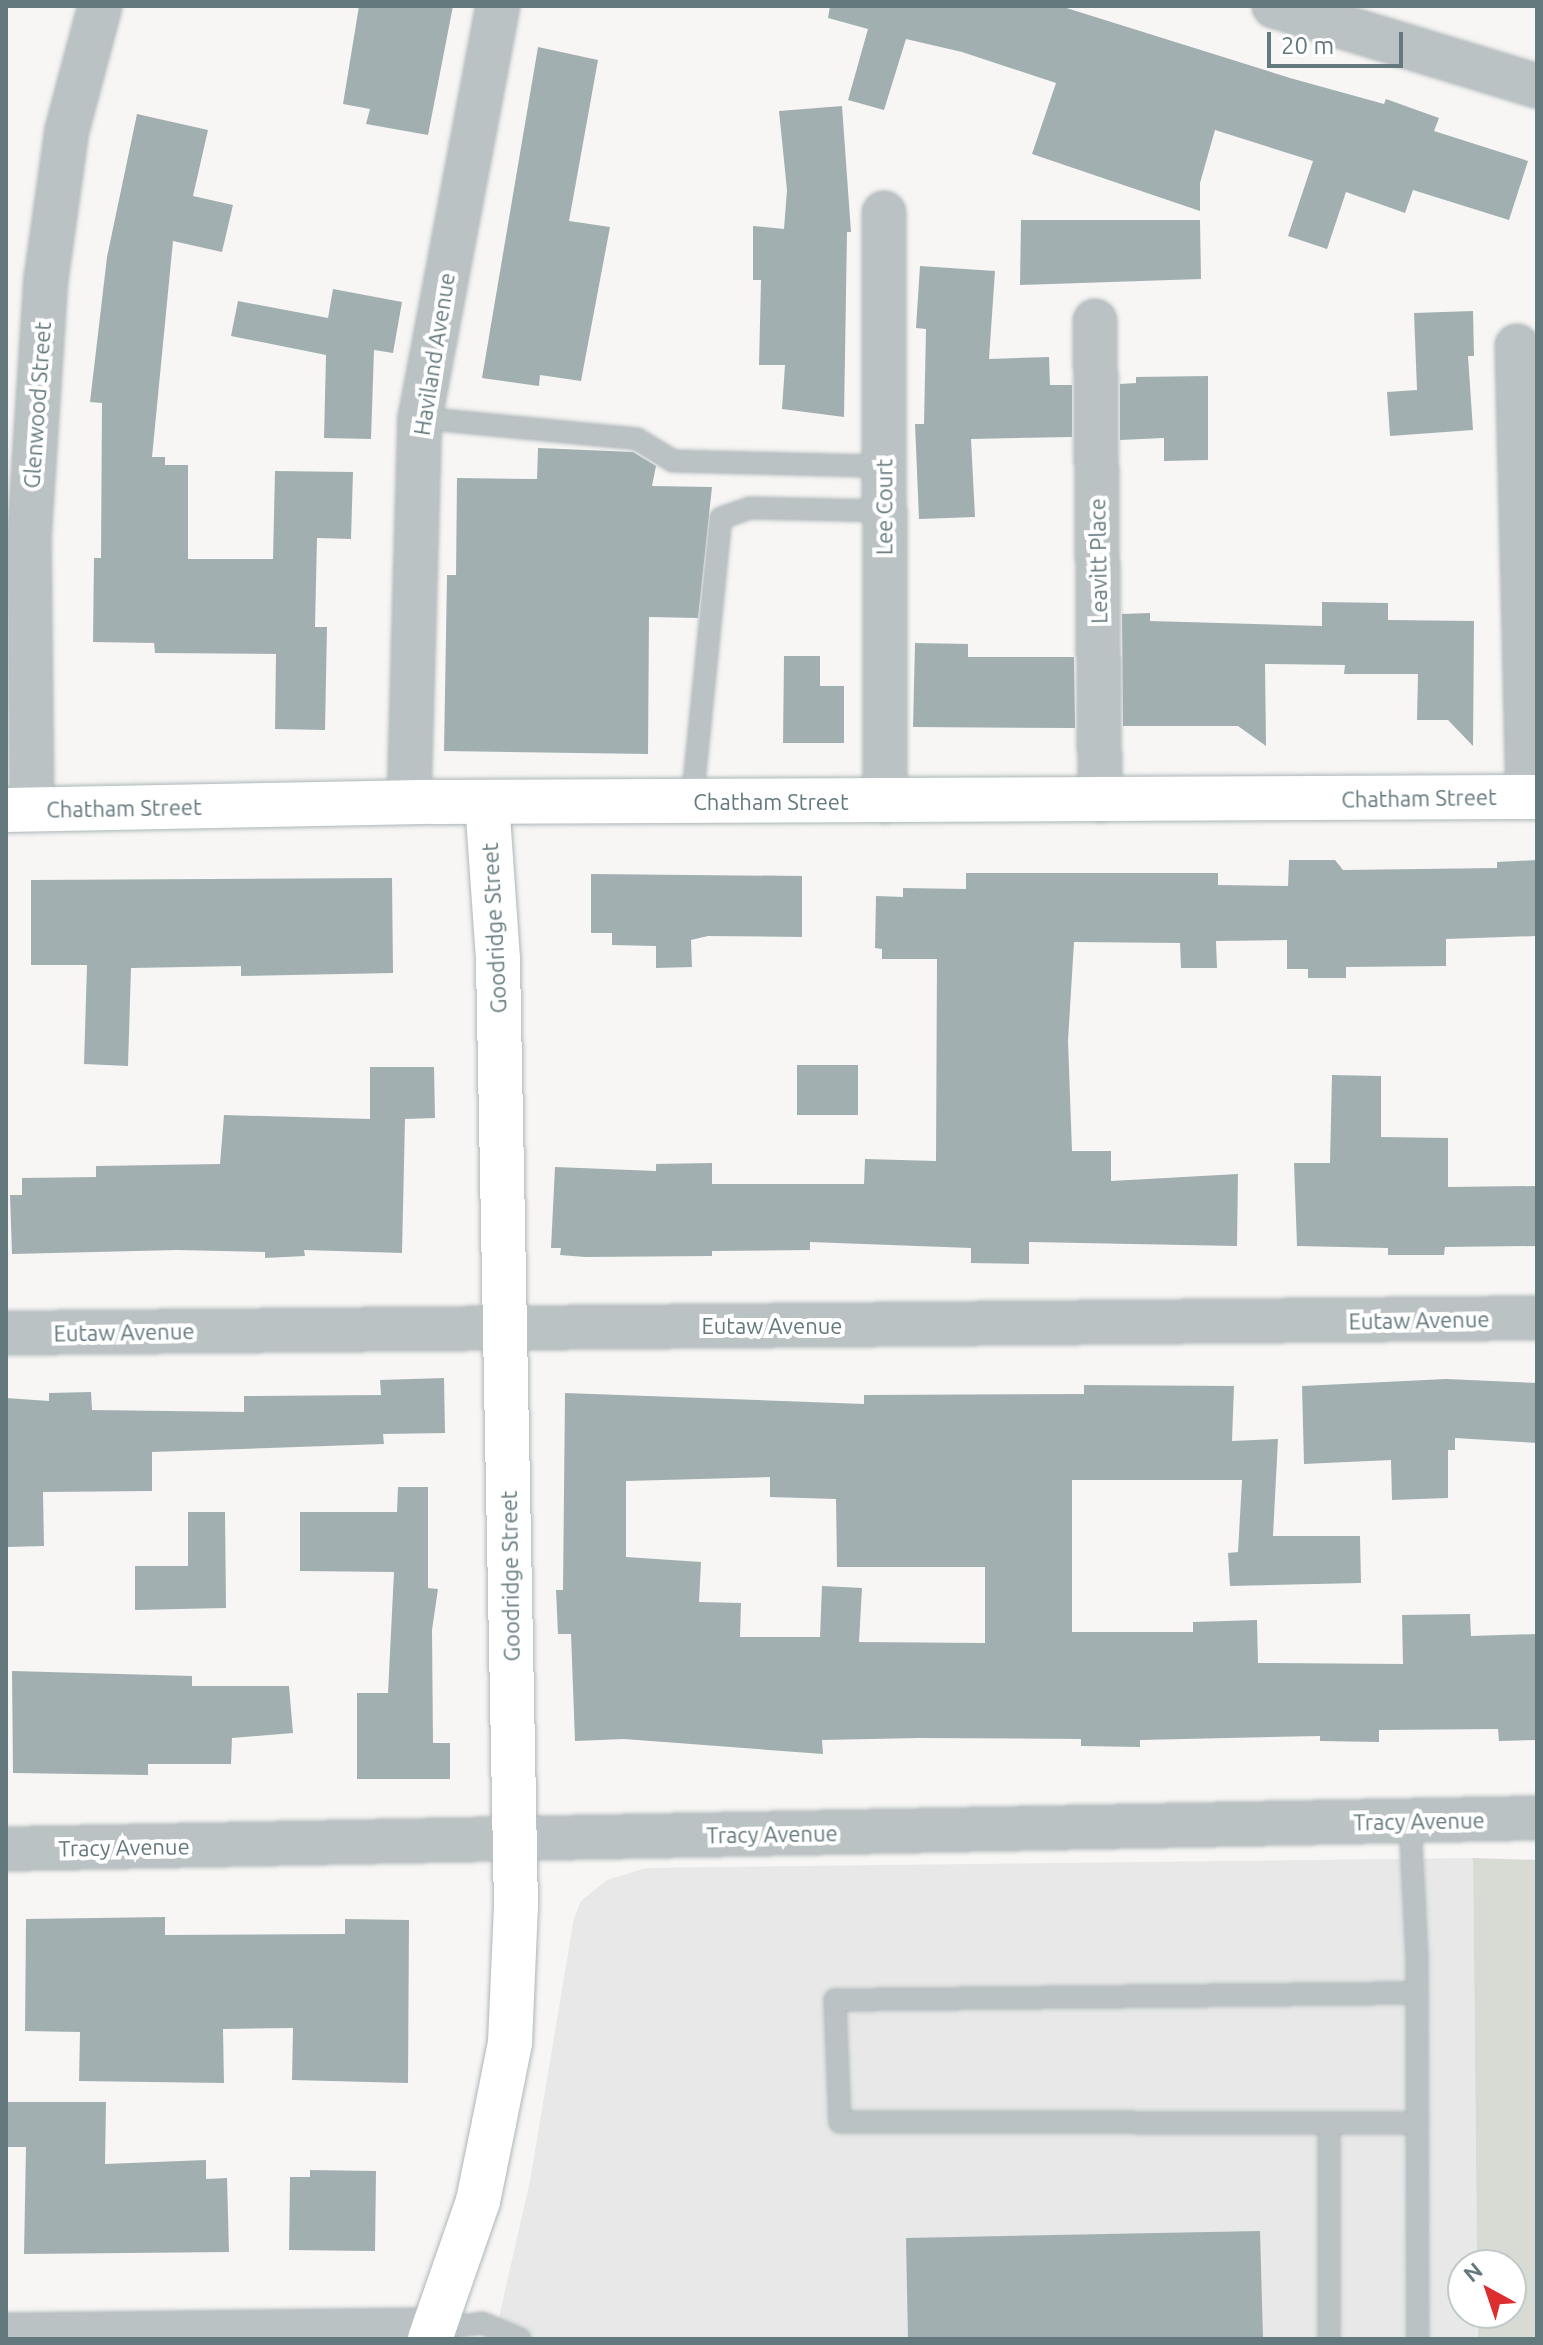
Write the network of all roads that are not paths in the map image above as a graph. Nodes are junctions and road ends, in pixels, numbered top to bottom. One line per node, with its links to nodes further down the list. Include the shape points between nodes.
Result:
1 (100, 6): 17 (street, Glenwood Street, via 67,130 46,279)
2 (498, 6): 8 (street, Haviland Avenue)
3 (1274, 6): 4 (street)
4 (1537, 86)
5 (884, 213): 9 (street, Lee Court)
6 (1095, 321): 12 (street, Leavitt Place)
7 (1517, 346): 11 (street)
8 (420, 418): 9 (lane, via 637,439 673,461); 13 (street, Haviland Avenue)
9 (884, 466): 10 (street, Lee Court)
10 (884, 511): 15 (lane, via 750,508 721,518); 16 (street, Lee Court)
11 (1532, 797): 12 (street, Chatham Street)
12 (1100, 801): 16 (street, Chatham Street)
13 (409, 802): 14 (street, Chatham Street); 17 (street, Chatham Street)
14 (487, 802): 15 (street, Chatham Street); 19 (street, Goodridge Street, via 498,959)
15 (692, 802): 16 (street, Chatham Street)
16 (885, 802)
17 (19, 810)
18 (1537, 1318): 19 (street, Eutaw Avenue)
19 (504, 1328): 20 (street, Eutaw Avenue); 23 (street, Goodridge Street)
20 (6, 1333)
21 (1537, 1818): 22 (street, Tracy Avenue)
22 (1410, 1820): 23 (street, Tracy Avenue); 25 (lane)
23 (515, 1838): 24 (street, Tracy Avenue); 29 (street, Goodridge Street, via 510,2043 478,2201)
24 (6, 1849)
25 (1416, 1993): 26 (lane, via 835,2000 840,2122); 27 (lane)
26 (1329, 2123): 27 (lane); 31 (lane)
27 (1417, 2123): 32 (lane)
28 (6, 2335): 29 (street)
29 (432, 2335): 30 (lane, via 482,2323)
30 (520, 2339)
31 (1329, 2339)
32 (1418, 2339)

